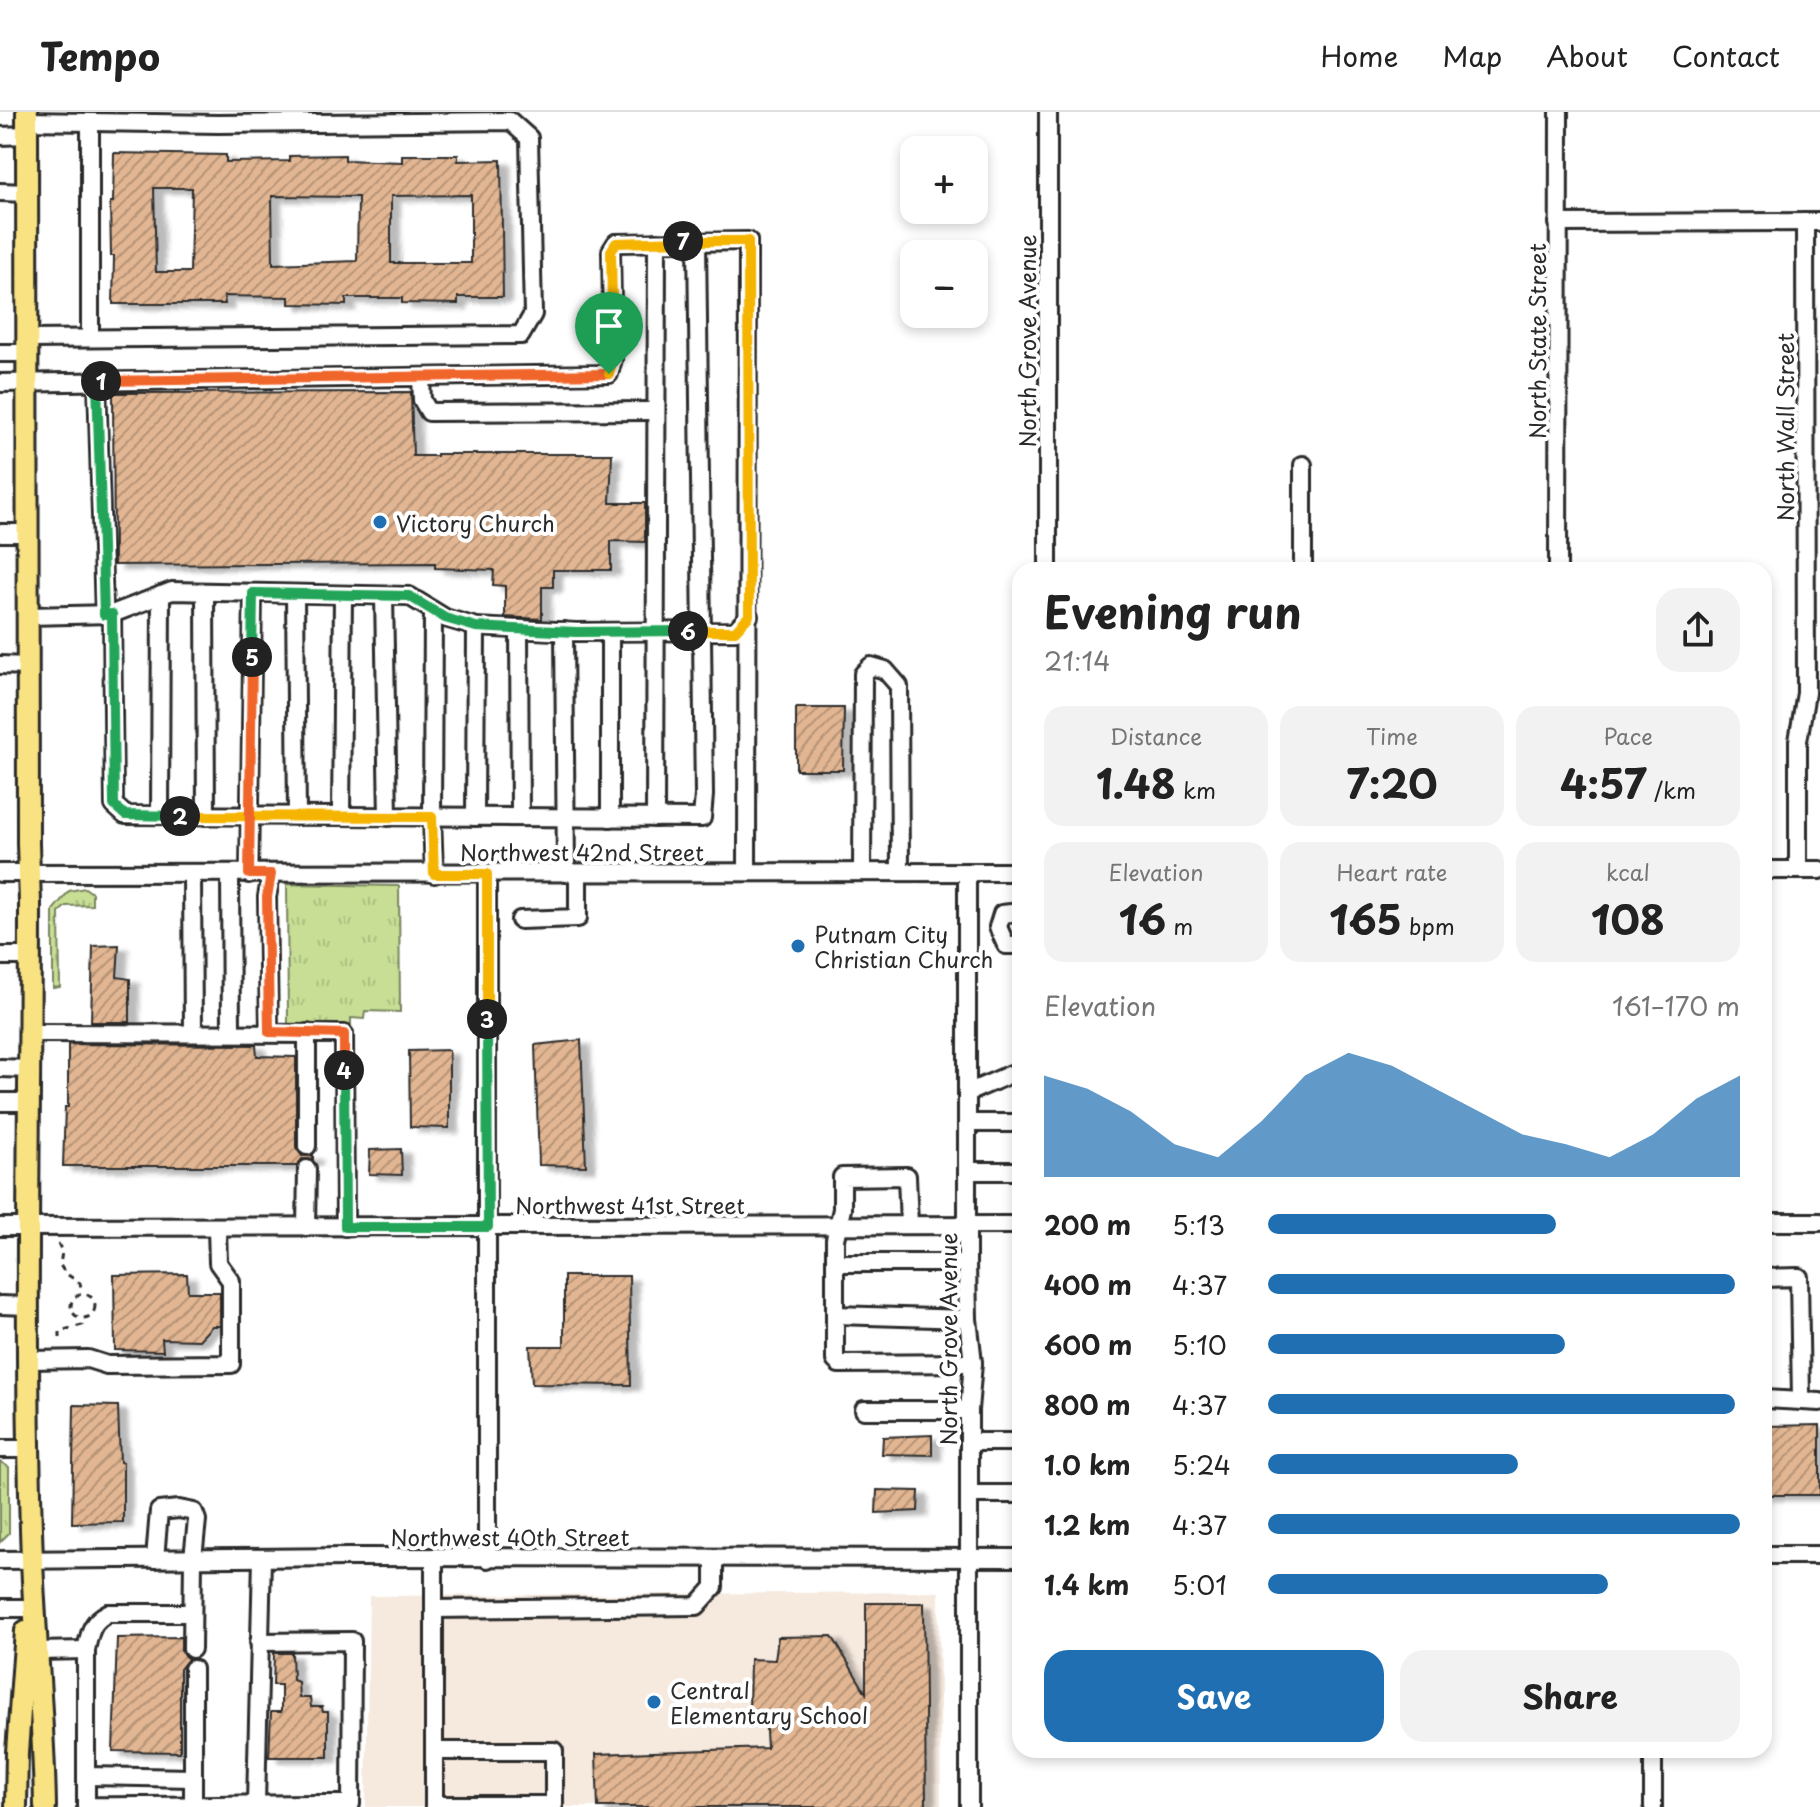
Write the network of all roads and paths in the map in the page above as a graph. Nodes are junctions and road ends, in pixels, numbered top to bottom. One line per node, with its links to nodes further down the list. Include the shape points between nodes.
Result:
1 (1048, 112): 23 (street, North Grove Avenue)
2 (1559, 112): 9 (street, North State Street)
3 (90, 122): 4 (street); 12 (street); 12 (street, via 510,121 529,138 533,314 521,335)
4 (27, 123): 5 (street); 7 (main road)
5 (0, 136)
6 (0, 192): 7 (street)
7 (27, 193): 13 (main road)
8 (1813, 222): 9 (street); 57 (street, North Wall Street)
9 (1558, 223): 25 (street, North State Street)
10 (697, 241): 11 (street); 35 (street, via 748,241); 40 (street)
11 (657, 242): 15 (street, via 616,243 611,251 609,374); 19 (street)
12 (90, 338): 13 (street)
13 (27, 346): 14 (street); 18 (main road)
14 (0, 353)
15 (421, 377): 16 (street); 19 (street, via 422,400 429,412)
16 (97, 381): 18 (street); 33 (street)
17 (0, 383): 18 (street)
18 (27, 383): 22 (main road)
19 (656, 411): 39 (street)
20 (1303, 465): 24 (street)
21 (0, 533): 22 (street)
22 (28, 533): 34 (main road)
23 (1048, 562)
24 (1303, 562)
25 (1558, 562)
26 (205, 592): 27 (street); 29 (street); 45 (street)
27 (253, 593): 28 (street); 46 (street)
28 (295, 594): 30 (street); 47 (street)
29 (161, 595): 33 (street); 44 (street)
30 (343, 595): 31 (street); 48 (street)
31 (384, 596): 32 (street, via 409,596); 49 (street)
32 (433, 611): 36 (street); 50 (street)
33 (108, 614): 34 (street); 44 (street, via 114,805 125,815)
34 (28, 616): 43 (main road)
35 (749, 616): 40 (street, via 735,631); 59 (street)
36 (476, 627): 37 (street); 51 (street)
37 (519, 629): 38 (street); 52 (street)
38 (564, 631): 41 (street); 53 (street)
39 (655, 631): 40 (street); 41 (street); 55 (street)
40 (702, 631): 55 (street, via 702,818)
41 (610, 632): 54 (street)
42 (0, 665): 43 (street)
43 (28, 666): 65 (main road)
44 (160, 815): 45 (street)
45 (206, 816): 46 (street)
46 (248, 816): 47 (street); 69 (street)
47 (297, 816): 48 (street)
48 (341, 816): 49 (street)
49 (388, 817): 50 (street)
50 (432, 817): 51 (street); 71 (street)
51 (475, 817): 52 (street)
52 (520, 817): 53 (street)
53 (567, 817): 54 (street); 68 (street)
54 (610, 818): 55 (street)
55 (655, 818)
56 (1772, 870): 57 (street)
57 (1798, 870): 58 (street)
58 (1820, 870)
59 (747, 872): 60 (street, Northwest 42nd Street); 68 (street, Northwest 42nd Street)
60 (862, 872): 61 (street, Northwest 42nd Street); 61 (street, via 863,674 871,666 885,670 899,686)
61 (900, 872): 62 (street, Northwest 42nd Street)
62 (967, 872): 63 (street, Northwest 42nd Street); 76 (street, North Grove Avenue)
63 (1012, 872)
64 (0, 873): 65 (street, Northwest 42nd Street)
65 (29, 873): 66 (street, Northwest 42nd Street); 79 (main road)
66 (192, 873): 67 (street, Northwest 42nd Street); 83 (street)
67 (230, 873): 69 (street, Northwest 42nd Street); 80 (street)
68 (572, 873): 72 (street, Northwest 42nd Street); 74 (street, via 578,918)
69 (249, 874): 70 (street, Northwest 42nd Street)
70 (271, 874): 71 (street, Northwest 42nd Street); 81 (street)
71 (434, 874): 72 (street, Northwest 42nd Street)
72 (487, 874): 108 (street)
73 (1012, 913): 75 (street, via 1002,914)
74 (520, 920)
75 (998, 927): 76 (street); 77 (street, via 1006,945)
76 (967, 928): 88 (street, North Grove Avenue)
77 (1012, 945)
78 (0, 956): 79 (street)
79 (30, 956): 82 (main road)
80 (231, 1032): 81 (street); 83 (street)
81 (269, 1032): 84 (street)
82 (30, 1033): 83 (street); 86 (main road)
83 (193, 1033)
84 (307, 1033): 93 (street); 107 (street, via 344,1034)
85 (0, 1068): 86 (street)
86 (30, 1069): 90 (main road)
87 (1012, 1074): 88 (street)
88 (967, 1093): 91 (street, North Grove Avenue)
89 (0, 1102): 90 (street)
90 (30, 1102): 104 (main road)
91 (968, 1123): 92 (street); 95 (street, North Grove Avenue)
92 (1012, 1123)
93 (307, 1146)
94 (307, 1169): 106 (street)
95 (968, 1171): 96 (street); 100 (street, North Grove Avenue)
96 (1012, 1171)
97 (1772, 1222): 98 (street)
98 (1820, 1222)
99 (909, 1225): 100 (street, Northwest 41st Street); 102 (street, Northwest 41st Street); 102 (street, via 907,1176 844,1175)
100 (968, 1225): 101 (street, Northwest 41st Street); 111 (street, North Grove Avenue)
101 (1012, 1225)
102 (839, 1226): 108 (street, Northwest 41st Street); 110 (street)
103 (0, 1227): 104 (street, Northwest 41st Street)
104 (29, 1227): 105 (street, Northwest 41st Street); 115 (main road)
105 (217, 1227): 106 (street, Northwest 41st Street); 120 (street, via 218,1263 231,1281 231,1364)
106 (306, 1227): 107 (street, Northwest 41st Street)
107 (345, 1227): 108 (street, Northwest 41st Street)
108 (488, 1227): 142 (street)
109 (58, 1243): 113 (path, via 60,1265 80,1283)
110 (835, 1263): 111 (street); 116 (street)
111 (967, 1263): 118 (street, North Grove Avenue)
112 (1772, 1278): 123 (street, via 1799,1277)
113 (82, 1294): 117 (path, via 71,1303 72,1312); 117 (path, via 93,1298 95,1306)
114 (0, 1305): 115 (street)
115 (29, 1306): 120 (main road)
116 (835, 1315): 118 (street); 121 (street, via 839,1364)
117 (82, 1318): 119 (path, via 82,1325 60,1331)
118 (968, 1319): 121 (street, North Grove Avenue)
119 (60, 1338)
120 (30, 1360): 130 (main road)
121 (973, 1363): 126 (street, North Grove Avenue)
122 (1772, 1399): 123 (street)
123 (1801, 1399): 124 (street)
124 (1820, 1402)
125 (864, 1410): 126 (street)
126 (969, 1410): 127 (street, North Grove Avenue)
127 (969, 1442): 128 (street); 131 (street, North Grove Avenue)
128 (1012, 1442)
129 (0, 1449): 130 (street)
130 (30, 1449): 140 (main road)
131 (969, 1494): 132 (street); 138 (street, North Grove Avenue)
132 (1012, 1494)
133 (1772, 1555): 134 (street)
134 (1820, 1555)
135 (434, 1557): 137 (street, Northwest 40th Street); 142 (street, Northwest 40th Street); 147 (street)
136 (193, 1558): 137 (street, Northwest 40th Street); 141 (street, Northwest 40th Street); 141 (street, via 196,1515 179,1509 157,1514); 148 (street)
137 (262, 1558): 149 (street)
138 (969, 1558): 139 (street, Northwest 40th Street); 143 (street, Northwest 40th Street); 164 (street, North Grove Avenue)
139 (1012, 1558)
140 (32, 1559): 141 (street, Northwest 40th Street); 144 (street, Northwest 40th Street); 146 (main road); 152 (main road)
141 (155, 1559)
142 (487, 1559): 143 (street, Northwest 40th Street)
143 (714, 1559): 147 (street, via 714,1587 697,1606)
144 (0, 1560)
145 (0, 1608): 146 (street)
146 (28, 1608): 156 (main road)
147 (434, 1609): 154 (street)
148 (192, 1613): 150 (street); 151 (street, via 108,1613 96,1619)
149 (259, 1642): 159 (street); 159 (street, via 352,1641 351,1804)
150 (192, 1649)
151 (86, 1650): 152 (street); 157 (street)
152 (38, 1651): 162 (main road)
153 (193, 1669): 158 (street)
154 (434, 1751): 160 (street); 160 (street, via 554,1751 554,1805)
155 (1653, 1758): 165 (street)
156 (9, 1765): 161 (main road)
157 (87, 1776): 158 (street); 163 (street, via 86,1806)
158 (193, 1778): 163 (street)
159 (256, 1803): 163 (street)
160 (434, 1806)
161 (16, 1807)
162 (45, 1807)
163 (193, 1807)
164 (969, 1807)
165 (1653, 1807)

